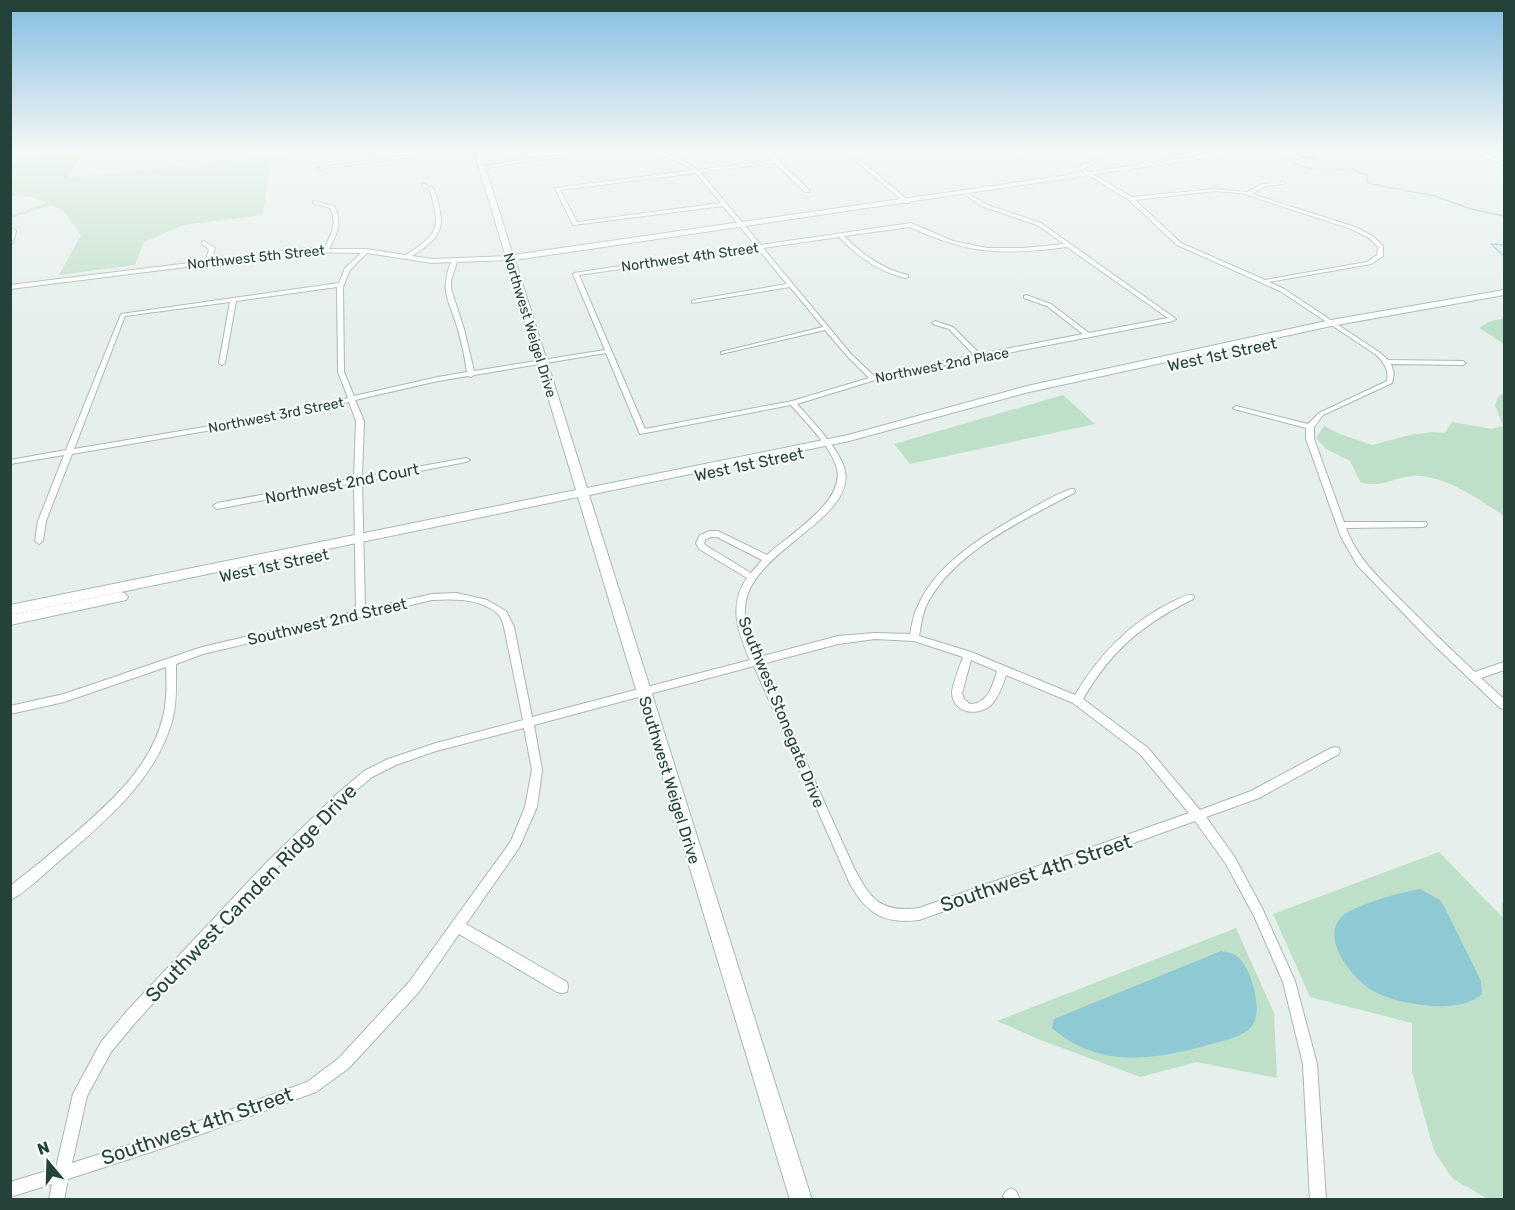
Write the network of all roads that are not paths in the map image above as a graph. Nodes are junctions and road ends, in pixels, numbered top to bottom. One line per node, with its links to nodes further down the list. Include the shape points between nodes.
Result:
1 (332, 207): 18 (street, via 337,218 336,232)
2 (437, 207): 20 (street, via 439,232)
3 (494, 207): 21 (street, Northwest Weigel Drive)
4 (566, 207): 5 (street, via 575,224)
5 (699, 207)
6 (728, 207): 11 (street)
7 (869, 207): 11 (street, Northwest 5th Street)
8 (991, 207): 16 (street, via 1028,218)
9 (1139, 207): 25 (street, via 1179,244)
10 (1290, 207): 25 (street, via 1371,237 1381,247 1380,256 1369,262)
11 (742, 226): 17 (street); 21 (street, Northwest 5th Street)
12 (10, 227): 14 (street)
13 (840, 235): 16 (street, Northwest 4th Street, via 911,225 974,249 1013,251); 17 (street, Northwest 4th Street); 24 (street, via 868,260)
14 (10, 243)
15 (204, 243): 22 (street, via 212,248)
16 (1067, 245): 36 (street, Northwest 2nd Place, via 1173,319)
17 (760, 247): 27 (street); 37 (street, Northwest 4th Street, via 576,274)
18 (326, 249): 19 (street, Northwest 5th Street); 22 (street, Northwest 5th Street)
19 (366, 251): 20 (street, Northwest 5th Street); 26 (street, via 347,269)
20 (406, 258): 23 (street, Northwest 5th Street)
21 (510, 258): 23 (street, Northwest 5th Street); 42 (street, Northwest Weigel Drive)
22 (209, 261): 28 (street, Northwest 5th Street)
23 (454, 262): 44 (street, via 447,277 447,295)
24 (906, 276)
25 (1267, 281): 34 (street)
26 (340, 285): 31 (street); 46 (street, via 340,372)
27 (792, 285): 32 (street); 35 (street)
28 (10, 287)
29 (1504, 292): 34 (street, West 1st Street, via 1436,311)
30 (1026, 297): 36 (street, via 1049,305)
31 (233, 300): 41 (street); 51 (street, via 123,315)
32 (694, 302)
33 (935, 323): 39 (street, via 951,328)
34 (1335, 326): 40 (street); 50 (street, West 1st Street, via 1063,387 889,435)
35 (828, 328): 38 (street); 45 (street)
36 (1089, 336): 39 (street, Northwest 2nd Place)
37 (609, 351): 42 (street, Northwest 3rd Street); 47 (street, Northwest 2nd Place, via 643,432)
38 (723, 353)
39 (979, 357): 45 (street, Northwest 2nd Place)
40 (1387, 362): 43 (street); 49 (street, via 1392,370 1390,382 1321,414)
41 (222, 363)
42 (542, 363): 44 (street, Northwest 3rd Street); 56 (street, Northwest Weigel Drive)
43 (1463, 363)
44 (471, 375): 46 (street, Northwest 3rd Street)
45 (873, 378): 47 (street, Northwest 2nd Place)
46 (353, 400): 51 (street, Northwest 3rd Street); 54 (street, via 360,422)
47 (794, 403): 50 (street, Southwest Stonegate Drive)
48 (1236, 408): 49 (street)
49 (1310, 427): 59 (street, via 1310,439)
50 (826, 445): 56 (street, West 1st Street); 62 (street, Southwest Stonegate Drive, via 842,472 842,486 836,498)
51 (71, 452): 53 (street, Northwest 3rd Street); 60 (street, via 42,521)
52 (466, 460): 54 (street, Northwest 2nd Court)
53 (10, 462)
54 (358, 480): 57 (street, Northwest 2nd Court); 61 (street)
55 (1071, 491): 69 (street, via 967,553 952,567 923,603)
56 (582, 495): 61 (street, West 1st Street); 76 (street, Southwest Weigel Drive)
57 (217, 506)
58 (1423, 524): 59 (street)
59 (1341, 525): 75 (street, via 1360,562)
60 (39, 541)
61 (359, 542): 66 (street, West 1st Street); 67 (street); 68 (street, West 1st Street)
62 (767, 559): 63 (street, Southwest Stonegate Drive); 63 (street, via 718,534 703,537 702,547)
63 (750, 576): 72 (street, Southwest Stonegate Drive, via 741,593 740,612)
64 (1190, 597): 77 (street, via 1139,624 1094,670)
65 (484, 602): 67 (street, Southwest 2nd Street, via 438,596); 80 (street, Southwest 4th Street, via 503,613 509,627)
66 (10, 610)
67 (361, 613): 71 (street, Southwest 2nd Street)
68 (10, 620)
69 (914, 638): 70 (street, Southwest Camden Ridge Drive); 72 (street, Southwest Camden Ridge Drive, via 875,636 838,640)
70 (969, 655): 74 (street, Southwest Camden Ridge Drive); 74 (street, via 957,693 968,708 982,707 990,700)
71 (171, 661): 79 (street, Southwest 2nd Street, via 75,694); 83 (street, via 165,729 149,763 125,796)
72 (757, 661): 76 (street, Southwest Camden Ridge Drive); 84 (street, Southwest Stonegate Drive, via 846,864 856,885)
73 (1504, 666): 75 (street)
74 (1002, 669): 77 (street, Southwest Camden Ridge Drive)
75 (1473, 677): 78 (street)
76 (644, 691): 80 (street, Southwest Camden Ridge Drive); 90 (street, Southwest Weigel Drive)
77 (1077, 700): 82 (street, Southwest Camden Ridge Drive, via 1144,751)
78 (1504, 705)
79 (10, 710)
80 (528, 722): 85 (street, Southwest 4th Street, via 537,770 531,807 514,844); 87 (street, Southwest Camden Ridge Drive, via 392,762 368,774 342,796 245,894 106,1047 80,1094)
81 (1335, 751): 82 (street, Southwest 4th Street, via 1255,795)
82 (1198, 816): 84 (street, Southwest 4th Street, via 919,914 892,915); 91 (street, Southwest Camden Ridge Drive, via 1230,860 1289,981 1310,1064)
83 (10, 894)
84 (873, 905)
85 (459, 927): 86 (street); 87 (street, Southwest 4th Street, via 369,1038 344,1063 311,1086 166,1140)
86 (562, 987)
87 (62, 1173): 88 (street, Southwest 4th Street); 89 (street, Southwest Camden Ridge Drive)
88 (10, 1190)
89 (56, 1200)
90 (801, 1200)
91 (1318, 1200)

